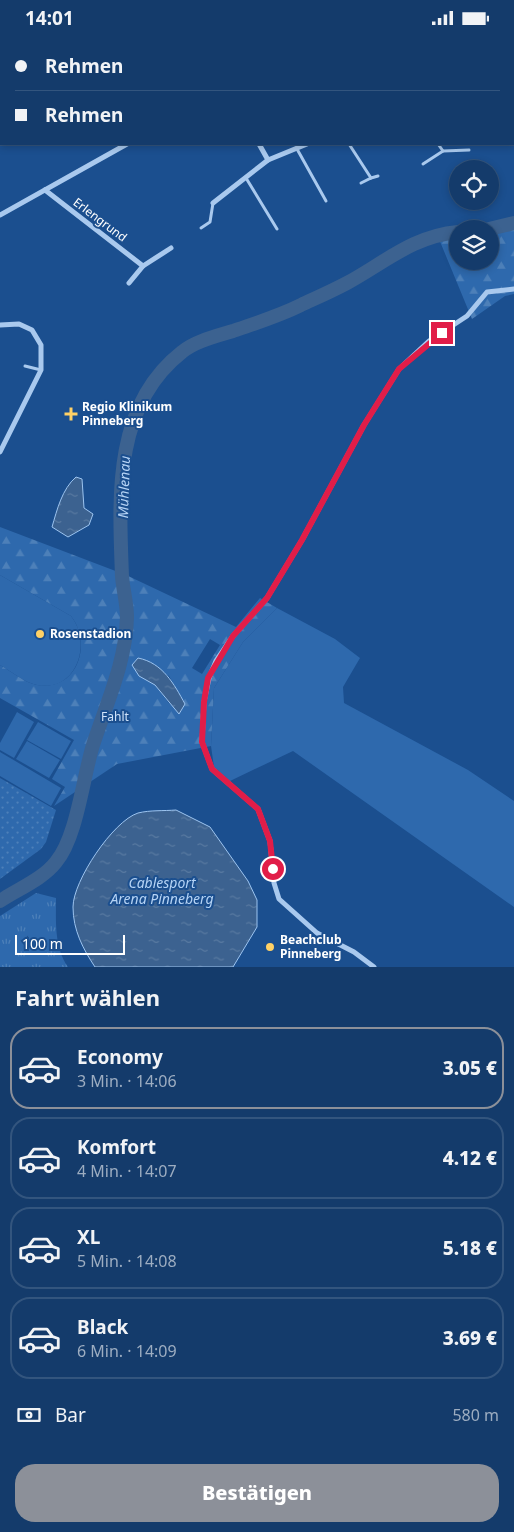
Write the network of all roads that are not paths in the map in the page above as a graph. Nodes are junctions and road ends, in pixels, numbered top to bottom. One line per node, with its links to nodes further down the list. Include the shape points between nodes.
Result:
1 (125, 145): 15 (street)
2 (260, 145): 9 (street)
3 (304, 145): 6 (street)
4 (350, 145): 13 (lane)
5 (439, 145): 8 (lane)
6 (296, 148): 9 (street); 16 (lane)
7 (469, 150): 8 (lane)
8 (443, 151): 10 (lane)
9 (268, 160): 12 (street)
10 (423, 164)
11 (378, 176): 13 (lane)
12 (246, 177): 17 (street); 20 (lane)
13 (371, 178): 14 (lane)
14 (361, 183)
15 (44, 190): 18 (street); 22 (street, Erlengrund)
16 (326, 201)
17 (213, 203): 19 (lane, via 210,222)
18 (0, 215)
19 (201, 228)
20 (277, 229)
21 (171, 248): 22 (street)
22 (143, 266): 23 (street)
23 (129, 283)
24 (514, 289): 29 (street, via 488,291 467,316 429,341 399,369 267,598 233,636 208,678 202,742 212,769 258,809 270,841 274,883 280,899 317,933 354,952)
25 (0, 325): 27 (street, via 19,324 32,330 41,345)
26 (25, 366): 27 (lane)
27 (41, 370): 28 (street)
28 (0, 452)
29 (374, 967)

